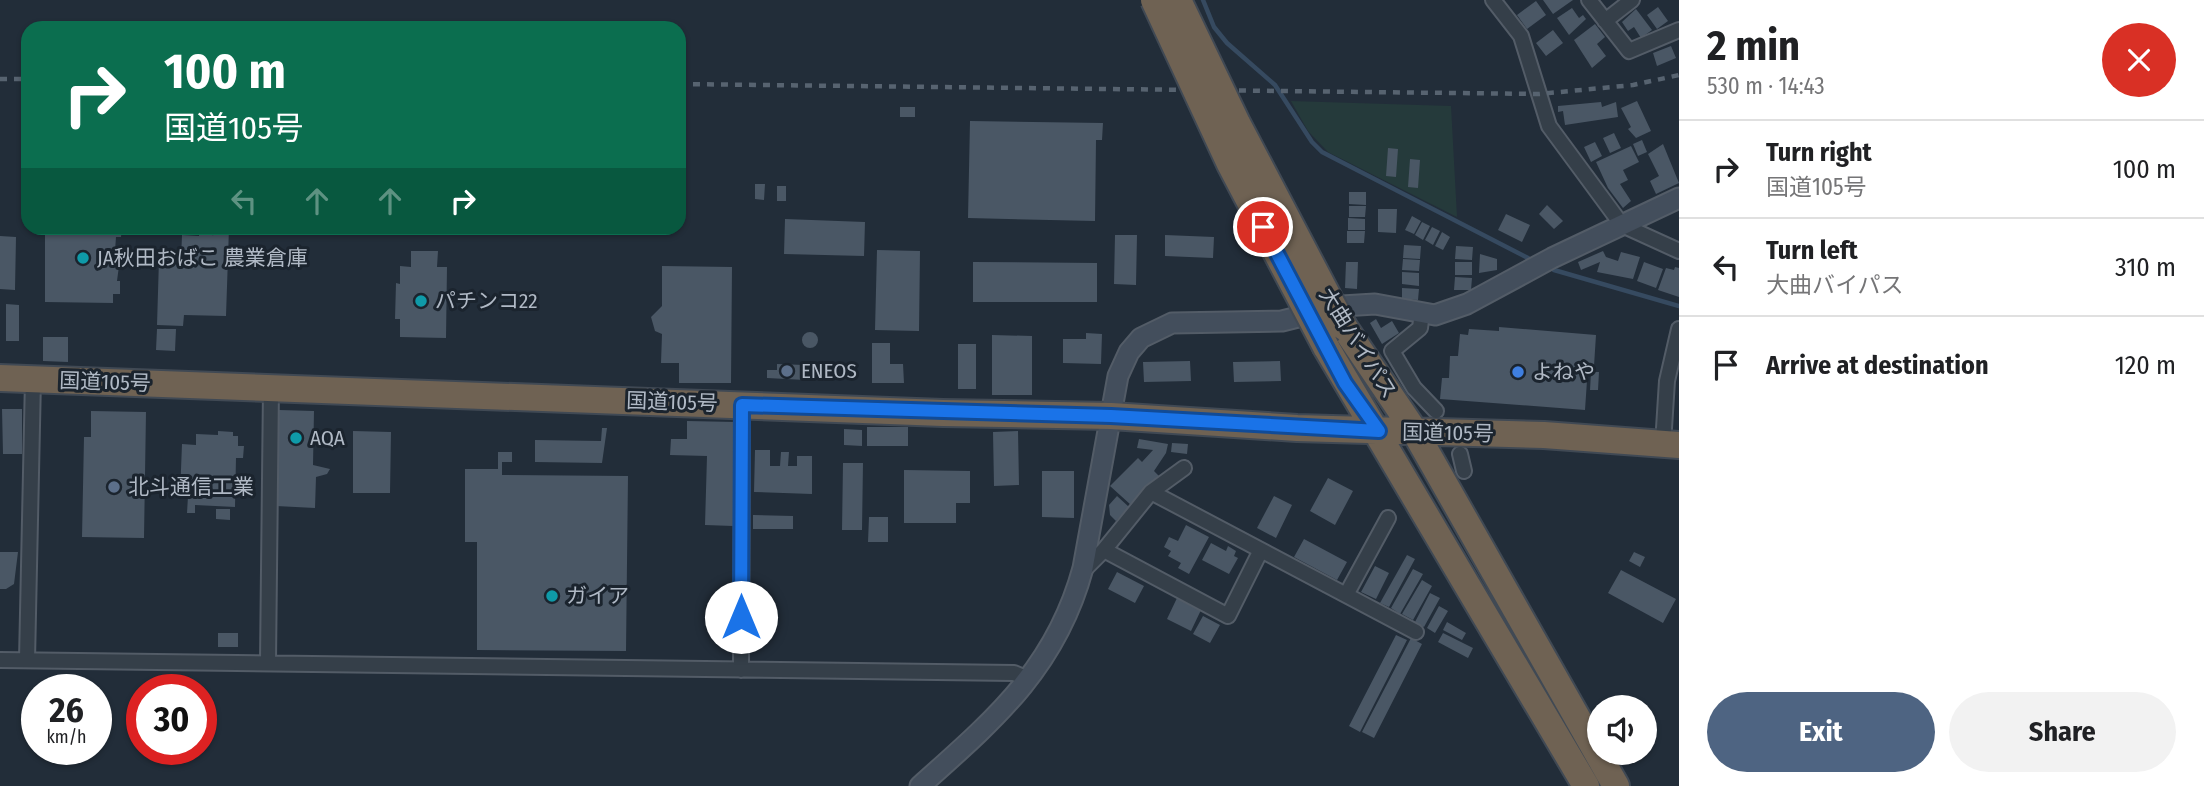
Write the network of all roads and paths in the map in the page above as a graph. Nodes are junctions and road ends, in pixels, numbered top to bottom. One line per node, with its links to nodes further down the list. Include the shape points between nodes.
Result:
1 (1154, 0): 13 (highway, 大曲バイパス, bridge, via 1230,164)
2 (1178, 0): 13 (highway, 大曲バイパス, bridge)
3 (1589, 0): 6 (street)
4 (1632, 0): 6 (street)
5 (1500, 2): 9 (street, via 1521,36 1549,127)
6 (1605, 20): 7 (street, via 1629,51)
7 (1679, 30)
8 (1679, 198): 9 (street)
9 (1622, 225): 10 (street); 11 (street, via 1467,304 1435,314)
10 (1679, 251)
11 (1422, 313): 18 (street, via 1420,328 1392,351 1414,388); 19 (street, via 1375,304 1342,306 1282,321 1164,326 1141,338 1129,352 1118,376)
12 (1679, 329): 22 (street, via 1667,381)
13 (1335, 337): 20 (highway, 大曲バイパス, via 1345,383); 21 (highway, 大曲バイパス)
14 (0, 378): 15 (highway, 国道105号)
15 (33, 379): 16 (highway, 国道105号); 34 (street)
16 (271, 388): 17 (highway, 国道105号); 35 (street)
17 (742, 405): 19 (highway, 国道105号); 36 (street)
18 (1436, 411)
19 (1111, 416): 20 (highway, 国道105号); 30 (street)
20 (1379, 431): 21 (highway, 国道105号); 39 (highway, 大曲バイパス)
21 (1415, 432): 22 (highway, 国道105号); 40 (highway, 大曲バイパス)
22 (1671, 444)
23 (1460, 454): 25 (street)
24 (1184, 468): 26 (street)
25 (1464, 471)
26 (1150, 492): 28 (street); 29 (street)
27 (1388, 518): 31 (street)
28 (1104, 551): 29 (street, via 1228,616); 30 (street)
29 (1261, 551): 31 (street)
30 (1082, 572): 37 (street, via 1056,635)
31 (1346, 595): 32 (street)
32 (1416, 632)
33 (0, 660): 34 (street)
34 (27, 660): 35 (street)
35 (268, 661): 36 (street)
36 (741, 670): 37 (street, via 1014,673)
37 (1028, 679): 38 (street, via 1002,713)
38 (920, 786)
39 (1586, 786)
40 (1616, 786)

